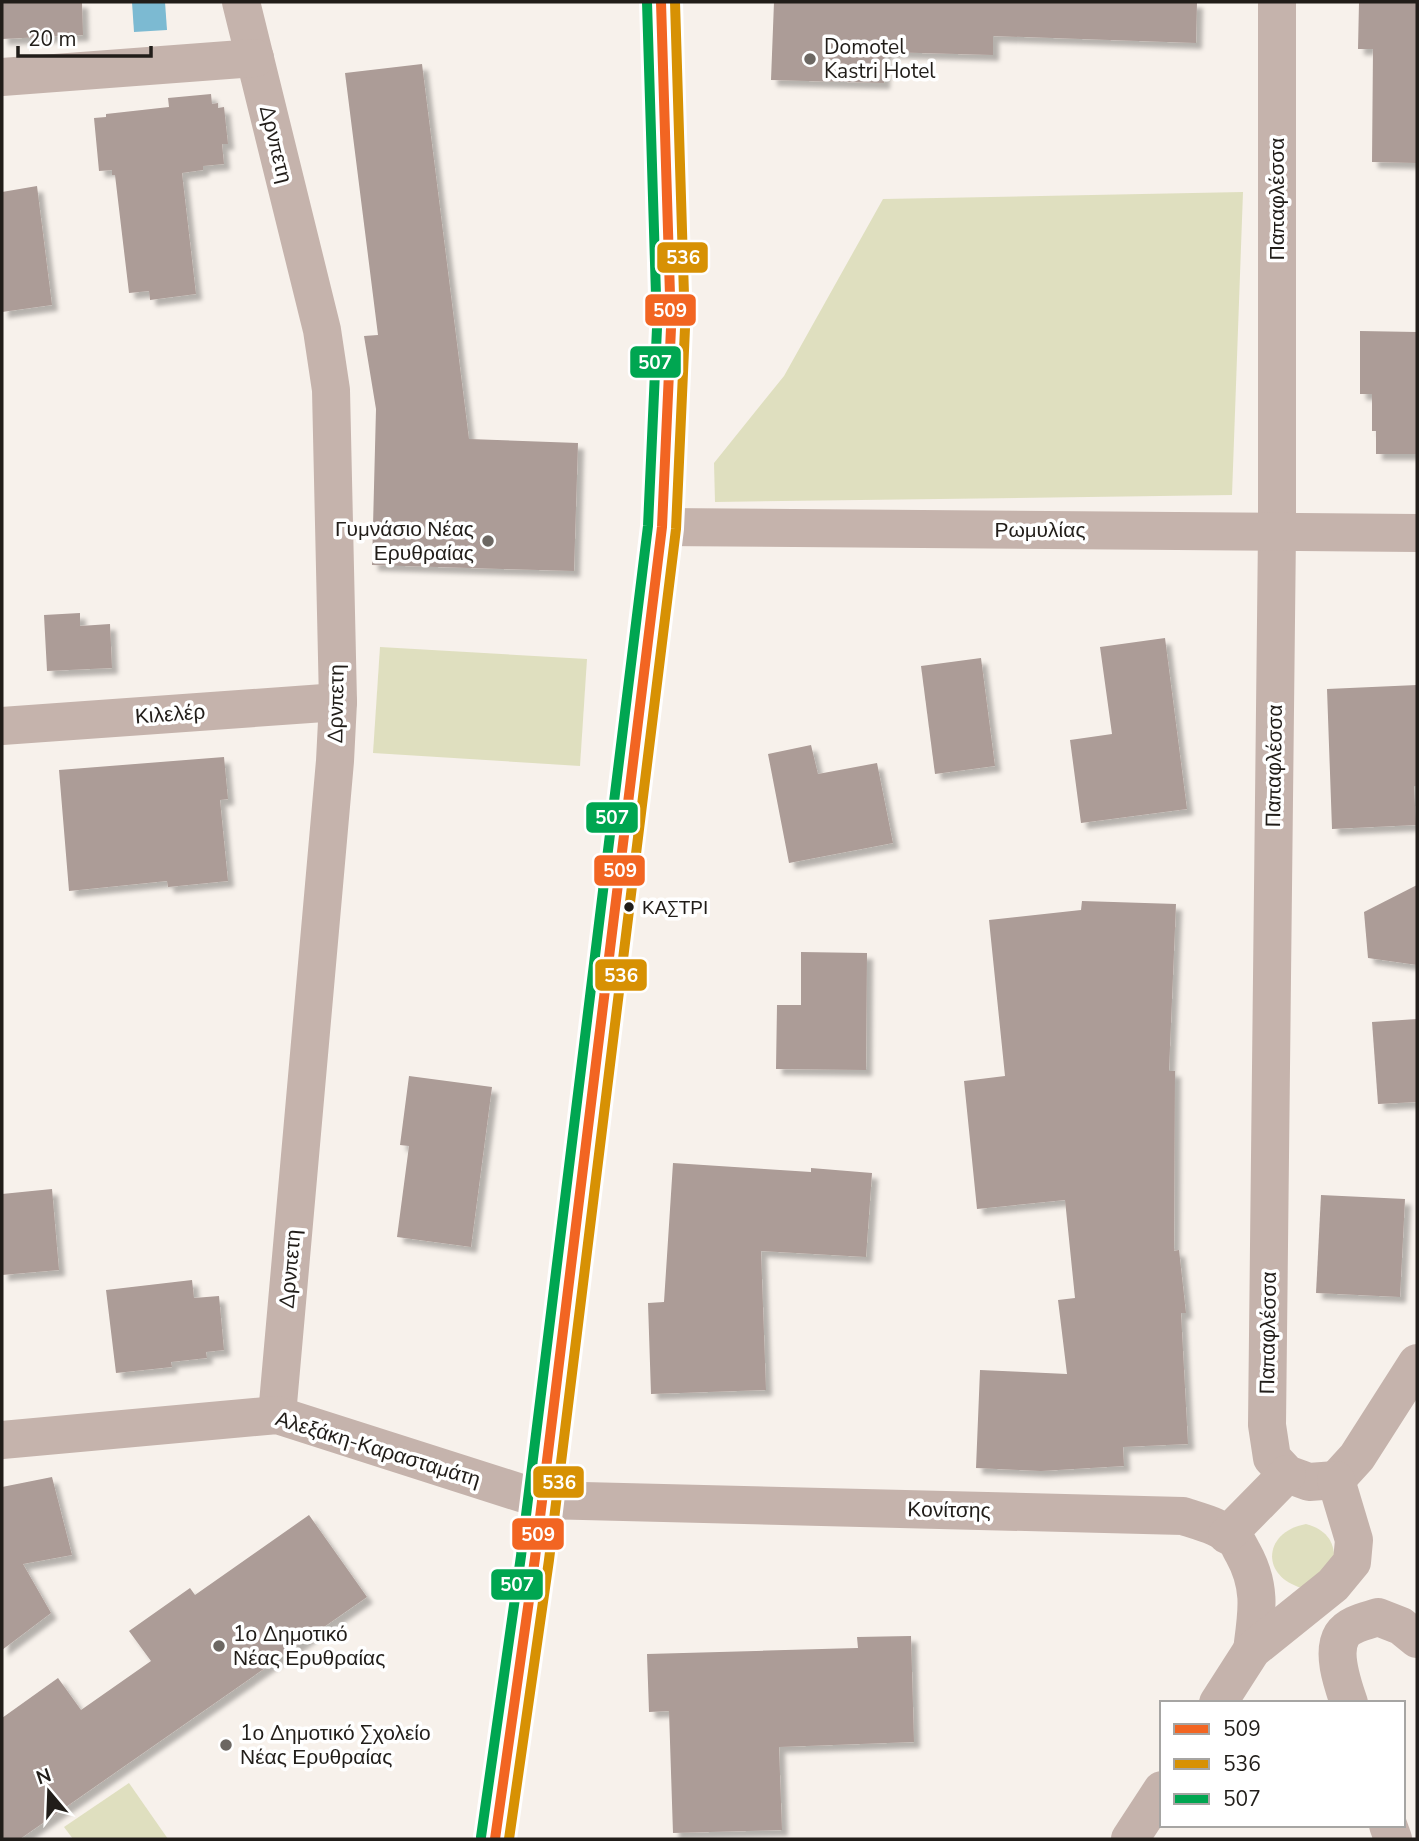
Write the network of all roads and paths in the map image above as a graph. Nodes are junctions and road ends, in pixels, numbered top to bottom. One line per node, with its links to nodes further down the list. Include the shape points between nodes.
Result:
1 (241, 2): 4 (street, Δρνπετη)
2 (661, 2): 6 (main road, via 671,328)
3 (1277, 2): 7 (street, Παπαφλέσσα)
4 (255, 58): 5 (street); 9 (street, Δρνπετη, via 322,330 331,390)
5 (2, 77)
6 (662, 527): 7 (street, Ρωμυλίας); 16 (main road)
7 (1277, 531): 8 (street, Ρωμυλίας); 14 (street, Παπαφλέσσα, via 1267,1425 1272,1458)
8 (1417, 533)
9 (338, 702): 10 (street, Κιλελέρ); 12 (street, Δρνπετη)
10 (2, 726)
11 (1417, 1363): 15 (street, via 1357,1457)
12 (277, 1415): 13 (street, Αλεξάκη-Καρασταμάτη); 16 (street, Αλεξάκη-Καρασταμάτη)
13 (2, 1440)
14 (1287, 1474): 15 (street, via 1309,1482); 17 (street)
15 (1336, 1480): 18 (street, via 1354,1540 1352,1562)
16 (542, 1500): 17 (street, Κονίτσης, via 1183,1516); 25 (main road)
17 (1227, 1535): 21 (street, Κονίτσης, via 1235,1540 1256,1583)
18 (1325, 1591): 19 (street); 21 (street)
19 (1354, 1625): 20 (street, via 1377,1617 1401,1626); 22 (street, via 1342,1634 1337,1652)
20 (1417, 1639)
21 (1252, 1650): 23 (street)
22 (1347, 1698)
23 (1219, 1701)
24 (1160, 1793): 26 (street)
25 (495, 1839)
26 (1130, 1839)

